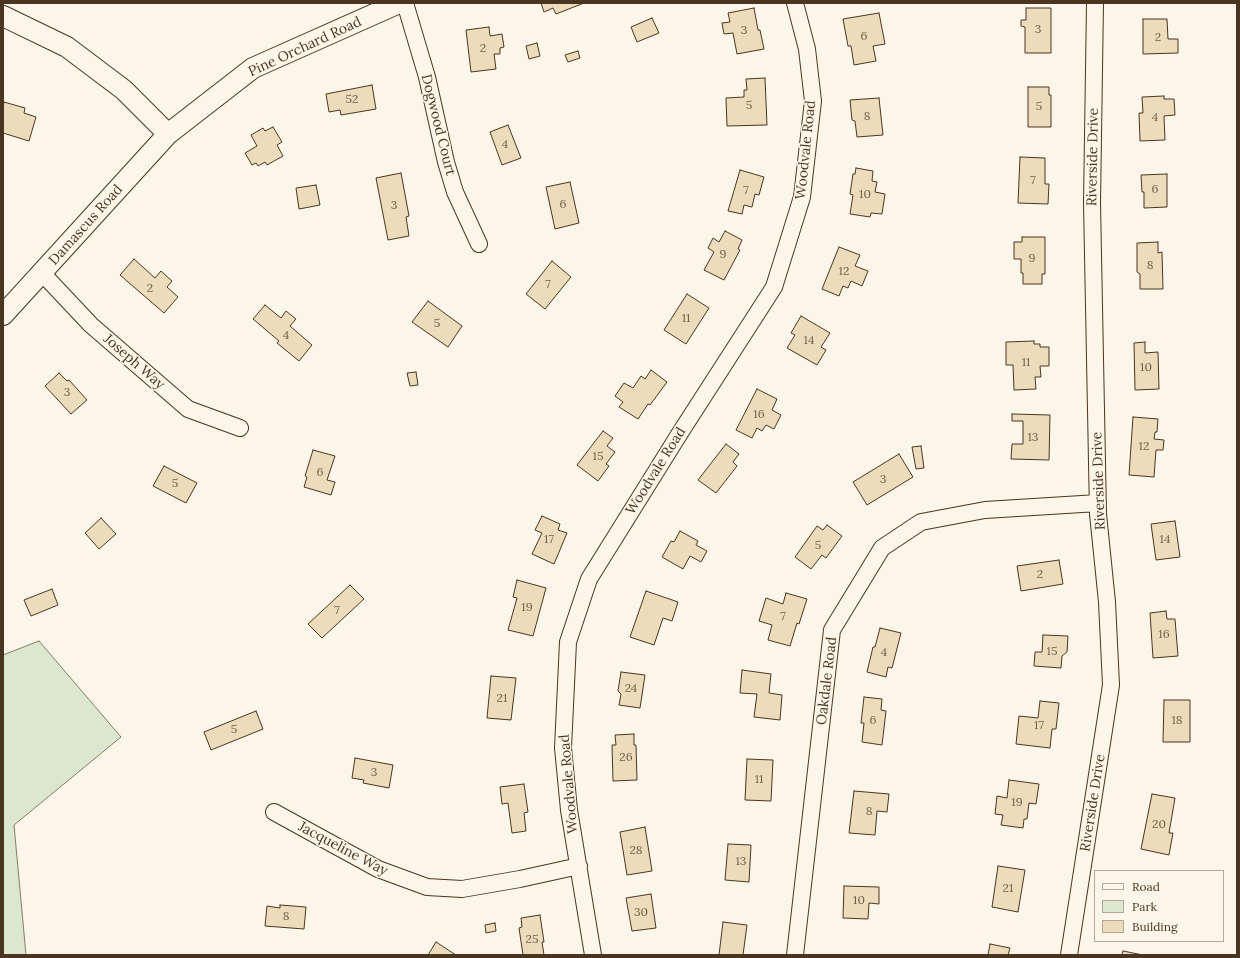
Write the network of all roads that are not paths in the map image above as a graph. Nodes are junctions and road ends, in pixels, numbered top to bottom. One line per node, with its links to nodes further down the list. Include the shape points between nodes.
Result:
1 (399, 3): 6 (street, Pine Orchard Road, via 253,68)
2 (405, 3): 7 (street, Dogwood Court, via 427,76 455,192)
3 (795, 3): 13 (street, Woodvale Road, via 807,49 813,101 802,197 774,287 589,579 568,642 563,748 569,810)
4 (1095, 3): 11 (street, Riverside Drive, via 1092,203)
5 (3, 16): 6 (street, via 67,47 124,90)
6 (168, 134): 8 (street, Damascus Road)
7 (479, 244)
8 (42, 273): 9 (street, Damascus Road); 10 (street, Joseph Way, via 91,325 188,409)
9 (3, 314)
10 (240, 428)
11 (1098, 503): 15 (street, Oakdale Road, via 984,510 921,522 882,548 832,630); 16 (street, Riverside Drive, via 1111,685)
12 (274, 812): 13 (street, Jacqueline Way, via 378,869 427,887 462,889)
13 (579, 866): 14 (street, Woodvale Road)
14 (593, 955)
15 (795, 955)
16 (1069, 955)

